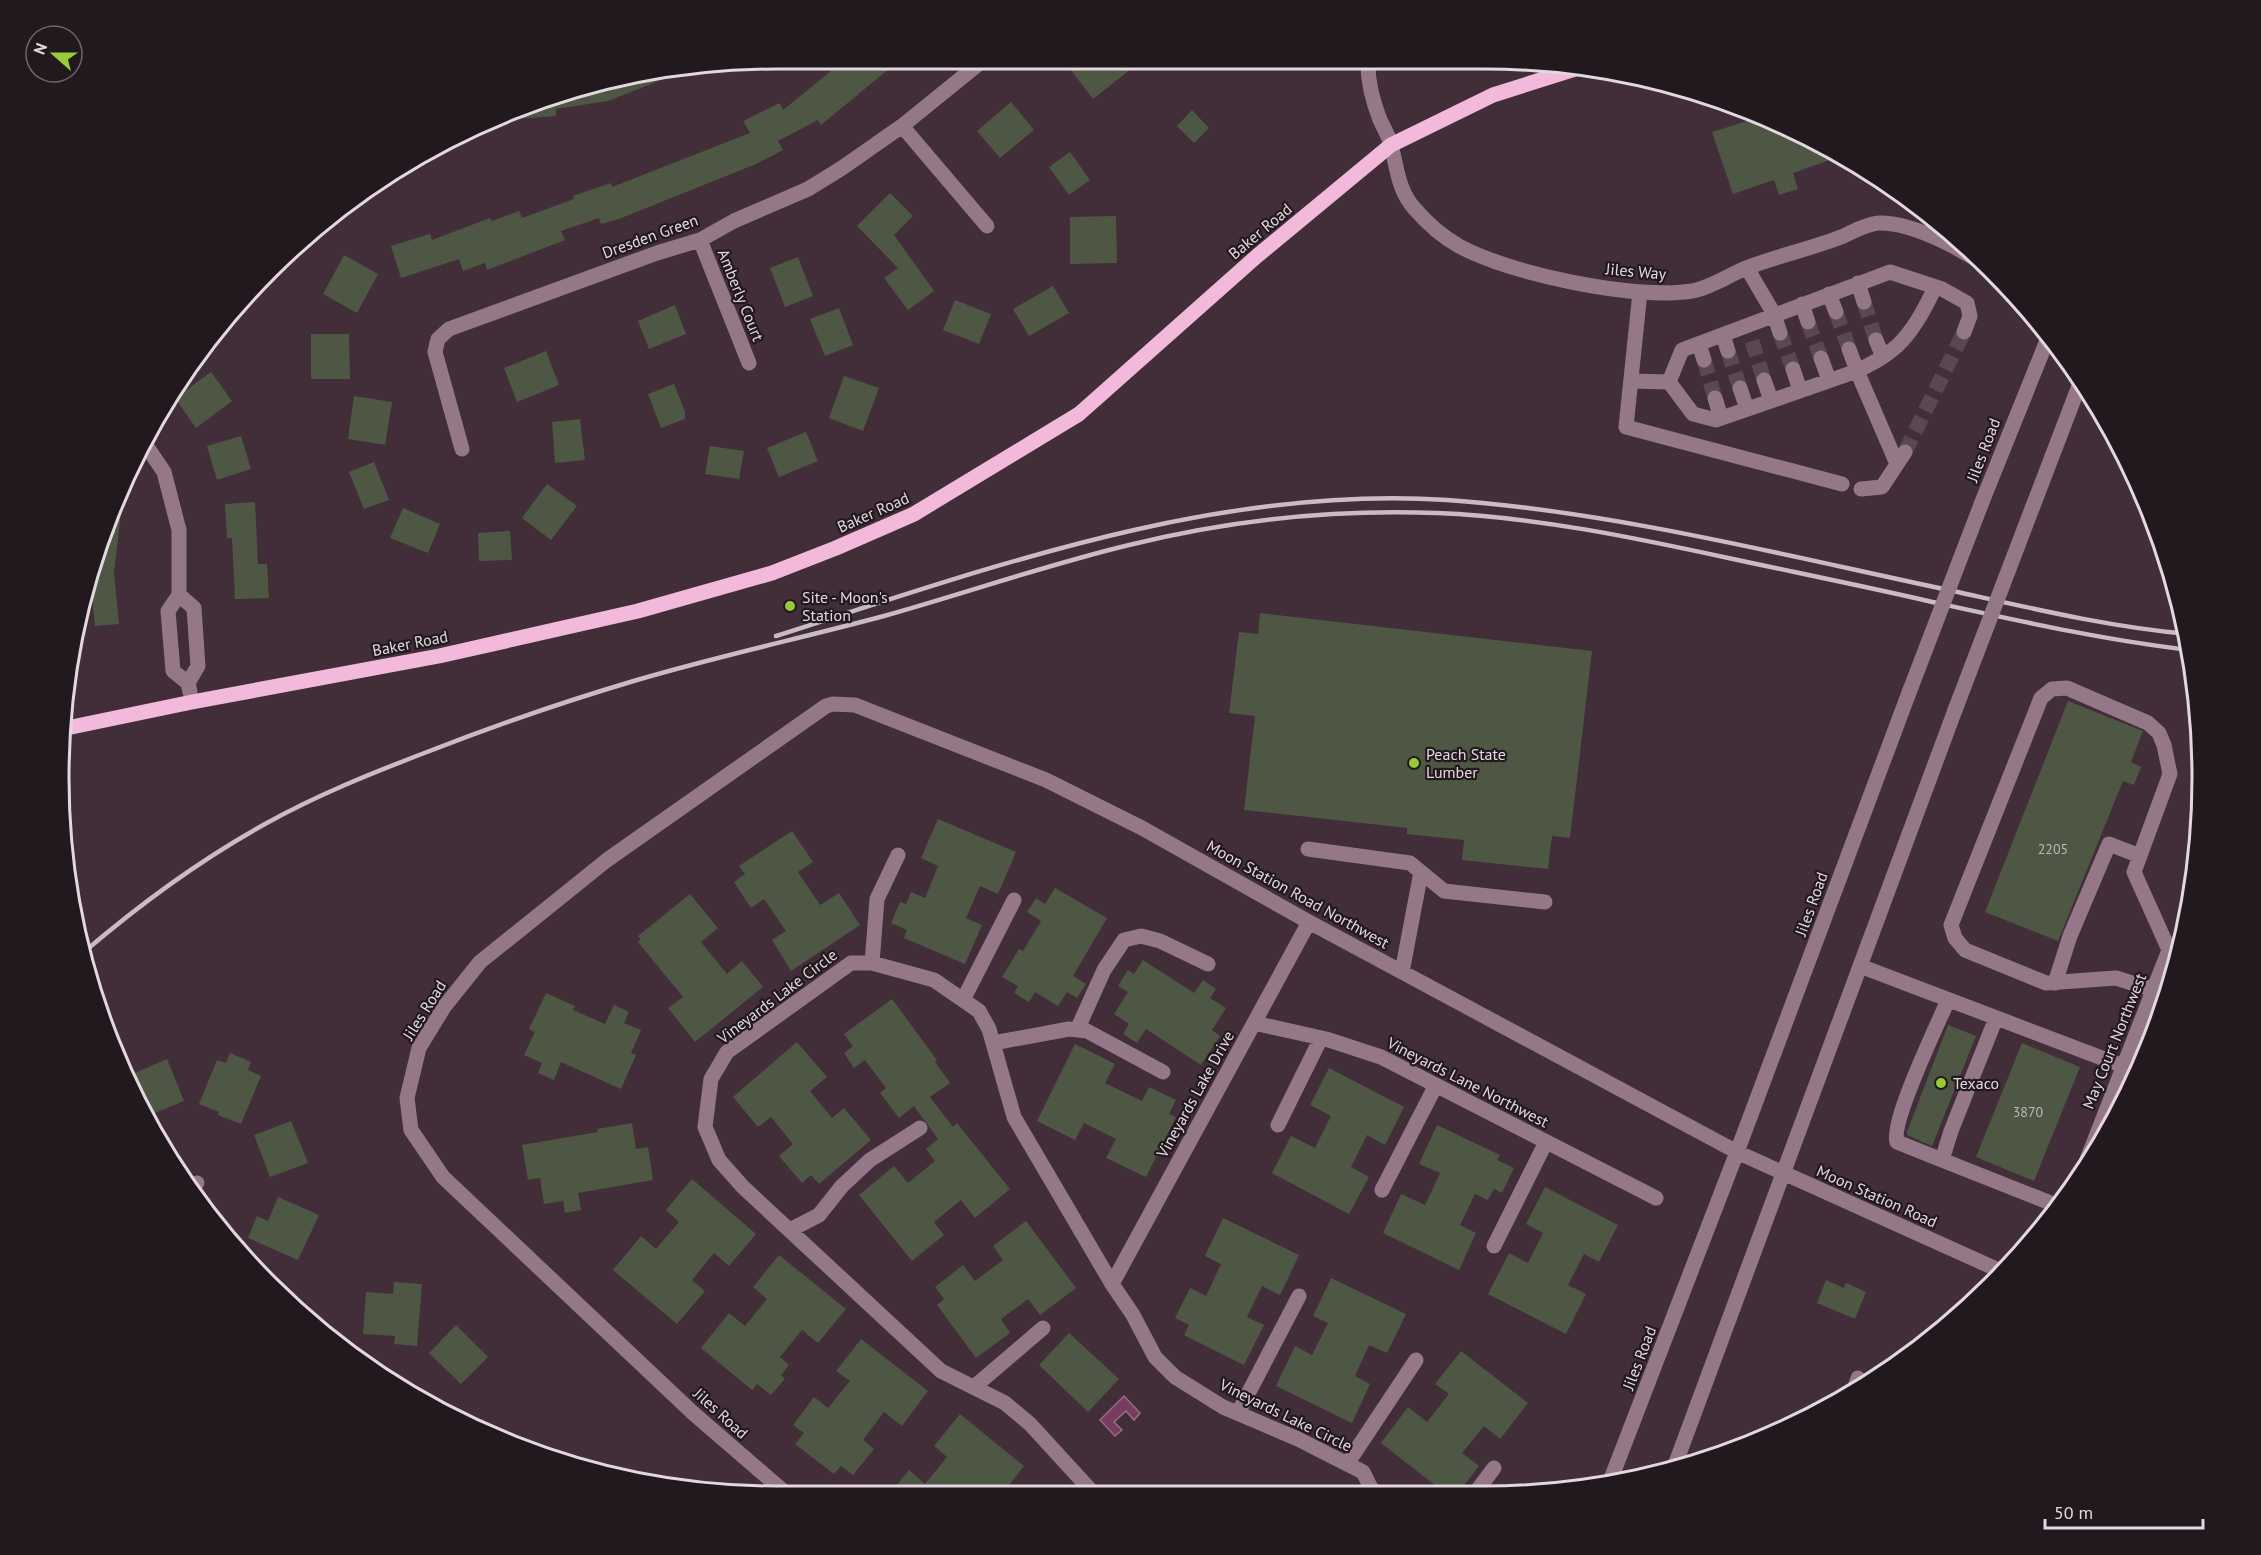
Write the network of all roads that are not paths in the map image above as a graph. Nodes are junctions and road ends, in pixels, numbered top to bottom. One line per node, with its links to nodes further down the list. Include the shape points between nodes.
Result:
1 (972, 69): 4 (street, Dresden Green)
2 (1369, 69): 5 (street, via 1378,115)
3 (1560, 74): 5 (main road, Baker Road, via 1493,95)
4 (902, 126): 6 (street); 7 (street, Dresden Green, via 808,189)
5 (1391, 145): 12 (street, Jiles Way, via 1402,188 1413,207 1458,245 1539,274); 50 (main road, Baker Road, via 1257,256 1079,414 914,514 772,573 638,611 439,656)
6 (987, 226)
7 (700, 240): 30 (street, Amberly Court); 44 (street, Dresden Green, via 449,329 438,339 435,352)
8 (1955, 249): 9 (street, Jiles Way, via 1906,227 1876,223)
9 (1747, 268): 12 (street, Jiles Way, via 1694,291); 17 (street)
10 (1858, 283): 11 (street, via 1890,272); 13 (street); 14 (street)
11 (1935, 287): 19 (street, via 1968,303 1970,316); 27 (street, via 1926,307 1898,345)
12 (1640, 292): 35 (street)
13 (1829, 294): 15 (street); 16 (street)
14 (1864, 302)
15 (1802, 304): 17 (street); 18 (street)
16 (1836, 312)
17 (1774, 314): 20 (street); 21 (street, via 1749,333)
18 (1808, 322)
19 (1964, 332)
20 (1780, 333)
21 (1723, 335): 23 (street); 26 (street)
22 (1876, 340): 27 (street)
23 (1699, 344): 29 (street); 36 (street, via 1682,350)
24 (2045, 345): 82 (street, Jiles Road, bridge, via 1910,690)
25 (1849, 349): 32 (street)
26 (1728, 351)
27 (1883, 357): 32 (street)
28 (1821, 358): 34 (street)
29 (1704, 360)
30 (749, 363)
31 (1793, 369): 38 (street)
32 (1857, 371): 34 (street); 47 (street, via 1901,458 1882,487)
33 (1764, 380): 41 (street)
34 (1828, 380): 38 (street)
35 (1631, 381): 36 (street); 46 (street, via 1626,428)
36 (1669, 382): 43 (street, via 1693,414)
37 (1740, 388): 42 (street)
38 (1800, 390): 41 (street)
39 (2077, 391): 64 (street, bridge)
40 (1715, 398): 43 (street)
41 (1771, 400): 42 (street)
42 (1746, 409): 43 (street)
43 (1721, 418)
44 (462, 449)
45 (149, 450): 48 (street, via 164,472 179,530)
46 (1842, 484)
47 (1861, 489)
48 (179, 594): 49 (street, via 194,608 198,666); 49 (street, via 168,611 173,671)
49 (188, 683): 50 (street)
50 (192, 702): 52 (main road, Baker Road)
51 (826, 706): 59 (street, Moon Station Road Northwest, via 855,705 1046,780 1142,828); 101 (street, Jiles Road, via 607,860 480,962 444,1007 419,1048 407,1098 411,1130 443,1177 693,1413)
52 (71, 727)
53 (1308, 849): 56 (street, via 1410,863)
54 (898, 855): 61 (street, via 877,899)
55 (2140, 856): 60 (street, via 2134,872); 66 (street, via 2109,844 2070,936); 66 (street, via 2170,774 2159,733 2148,723 2067,688 2052,689 2041,698 1951,925 1965,950 2046,983)
56 (1421, 872): 58 (street, via 1444,891); 65 (street)
57 (1014, 900): 68 (street)
58 (1545, 902)
59 (1309, 922): 65 (street, Moon Station Road Northwest); 71 (street, Vineyards Lake Drive)
60 (2171, 946)
61 (872, 963): 68 (street, Vineyards Lake Circle, via 934,980); 88 (street, Vineyards Lake Circle, via 851,963 736,1045 727,1052 711,1079 705,1127 719,1160)
62 (1208, 964): 72 (street, via 1160,941 1141,936 1124,940 1104,970)
63 (2167, 965): 67 (street, May Court Northwest)
64 (1860, 966): 69 (street); 84 (street)
65 (1401, 972): 82 (street, Moon Station Road Northwest)
66 (2055, 983): 67 (street, via 2116,978)
67 (2154, 990): 75 (street, May Court Northwest)
68 (963, 1000): 74 (street, Vineyards Lake Circle, via 979,1011)
69 (1948, 1000): 70 (street); 83 (street, via 1899,1115 1895,1136 1897,1142)
70 (1996, 1018): 75 (street); 83 (street)
71 (1254, 1023): 73 (street, Vineyards Lane Northwest); 91 (street, Vineyards Lake Drive)
72 (1077, 1030): 74 (street); 76 (street, via 1087,1031)
73 (1321, 1038): 77 (street, Vineyards Lane Northwest, via 1382,1057); 78 (street)
74 (993, 1043): 91 (street, Vineyards Lake Circle, via 1014,1117)
75 (2123, 1066): 80 (street, May Court Northwest)
76 (1163, 1072)
77 (1436, 1085): 81 (street, Vineyards Lane Northwest); 85 (street)
78 (1278, 1125)
79 (920, 1128): 88 (street, via 870,1161 842,1186 819,1215)
80 (2099, 1129)
81 (1546, 1142): 86 (street, Vineyards Lane Northwest); 89 (street)
82 (1737, 1152): 84 (street, Moon Station Road); 100 (street, Jiles Road)
83 (1942, 1160): 87 (street)
84 (1783, 1173): 90 (street, Moon Station Road); 97 (street)
85 (1382, 1190)
86 (1656, 1198)
87 (2050, 1203)
88 (790, 1230): 95 (street, Vineyards Lake Circle, via 941,1371)
89 (1494, 1246)
90 (1994, 1268)
91 (1112, 1284): 96 (street, Vineyards Lake Circle, via 1155,1357 1174,1377)
92 (1299, 1296): 96 (street)
93 (1043, 1328): 95 (street)
94 (1416, 1360): 98 (street)
95 (974, 1387): 102 (street, Vineyards Lake Circle, via 1005,1403 1030,1424)
96 (1238, 1413): 98 (street, Vineyards Lake Circle)
97 (1677, 1459)
98 (1347, 1464): 103 (street, Vineyards Lake Circle, via 1363,1473)
99 (1494, 1468): 104 (street)
100 (1614, 1473)
101 (776, 1486)
102 (1086, 1486)
103 (1370, 1486)
104 (1481, 1486)

